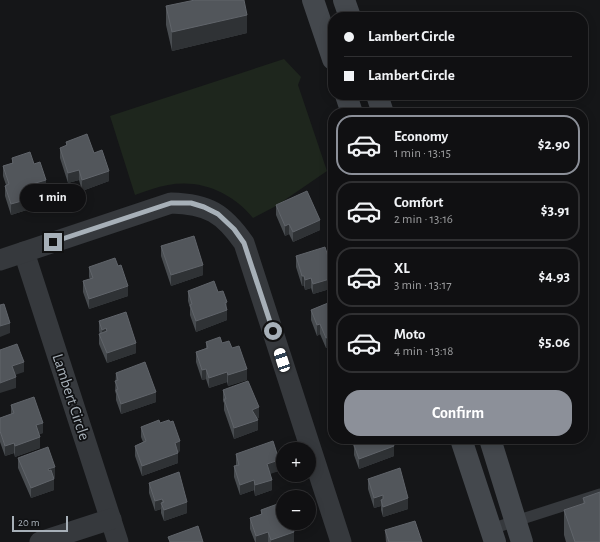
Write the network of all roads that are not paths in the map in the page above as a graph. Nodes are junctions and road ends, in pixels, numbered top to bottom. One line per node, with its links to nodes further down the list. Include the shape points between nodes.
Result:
1 (312, 0): 4 (main road)
2 (344, 0): 3 (main road)
3 (348, 12)
4 (328, 45)
5 (24, 252): 6 (street); 10 (street, Lambert Circle); 15 (street, via 171,203 191,203 218,214 244,243)
6 (0, 260)
7 (463, 444): 12 (main road)
8 (492, 444): 11 (main road)
9 (600, 494): 11 (lane)
10 (111, 519): 13 (street); 14 (street, Lambert Circle)
11 (516, 521): 12 (lane); 16 (main road)
12 (493, 536)
13 (40, 542)
14 (118, 542)
15 (341, 542)
16 (522, 542)

